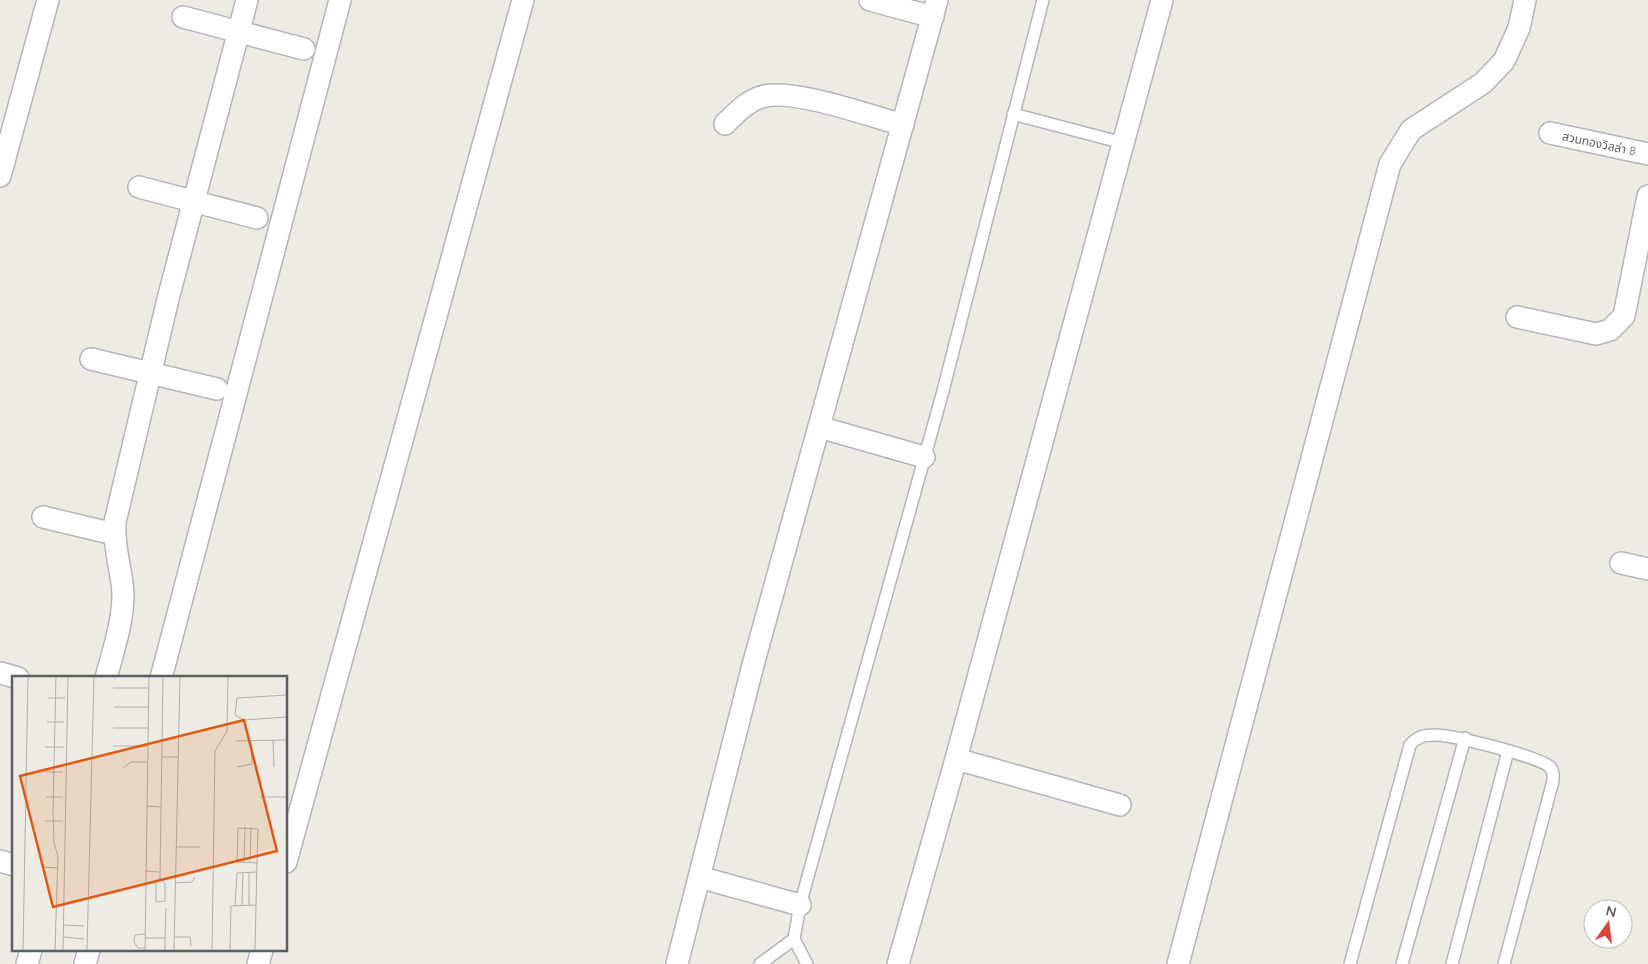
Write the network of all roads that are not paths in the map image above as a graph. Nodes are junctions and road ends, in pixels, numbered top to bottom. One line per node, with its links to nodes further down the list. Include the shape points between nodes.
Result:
1 (48, 0): 19 (street)
2 (247, 0): 11 (street)
3 (340, 0): 35 (street)
4 (523, 0): 40 (street)
5 (870, 0): 9 (street)
6 (1043, 0): 13 (lane)
7 (1162, 0): 17 (street)
8 (1526, 0): 48 (street, via 1519,28 1504,61 1482,83 1410,130 1390,164)
9 (935, 8): 15 (street)
10 (183, 17): 11 (street)
11 (239, 31): 12 (street); 22 (street)
12 (304, 49)
13 (1013, 114): 17 (lane); 29 (lane)
14 (725, 124): 15 (street, via 745,104 763,96 788,94)
15 (903, 125): 28 (street)
16 (1550, 133): 18 (street, สวนทองวิลล่า 8)
17 (1123, 143): 38 (street)
18 (1648, 154)
19 (0, 176)
20 (139, 187): 22 (street)
21 (1648, 196): 24 (street, via 1624,316 1610,330 1596,334)
22 (194, 202): 23 (street); 26 (street)
23 (257, 218)
24 (1517, 317)
25 (92, 358): 26 (street)
26 (150, 374): 27 (street); 31 (street)
27 (217, 389)
28 (819, 427): 29 (street); 41 (street)
29 (924, 457): 42 (lane)
30 (43, 516): 31 (street)
31 (114, 534): 34 (street, via 123,594 121,618)
32 (1621, 563): 33 (street)
33 (1648, 569)
34 (106, 676)
35 (162, 676)
36 (1465, 738): 37 (lane); 49 (lane, via 1435,734 1421,736 1410,745); 50 (lane)
37 (1508, 751): 51 (lane); 52 (lane, via 1548,765 1553,771 1553,781)
38 (956, 759): 39 (street); 47 (street)
39 (1120, 804)
40 (288, 855)
41 (699, 877): 42 (street); 44 (street)
42 (800, 905): 43 (lane)
43 (794, 940): 45 (lane); 46 (lane)
44 (677, 964)
45 (760, 964)
46 (807, 964)
47 (898, 964)
48 (1178, 964)
49 (1350, 964)
50 (1402, 964)
51 (1452, 964)
52 (1504, 964)

